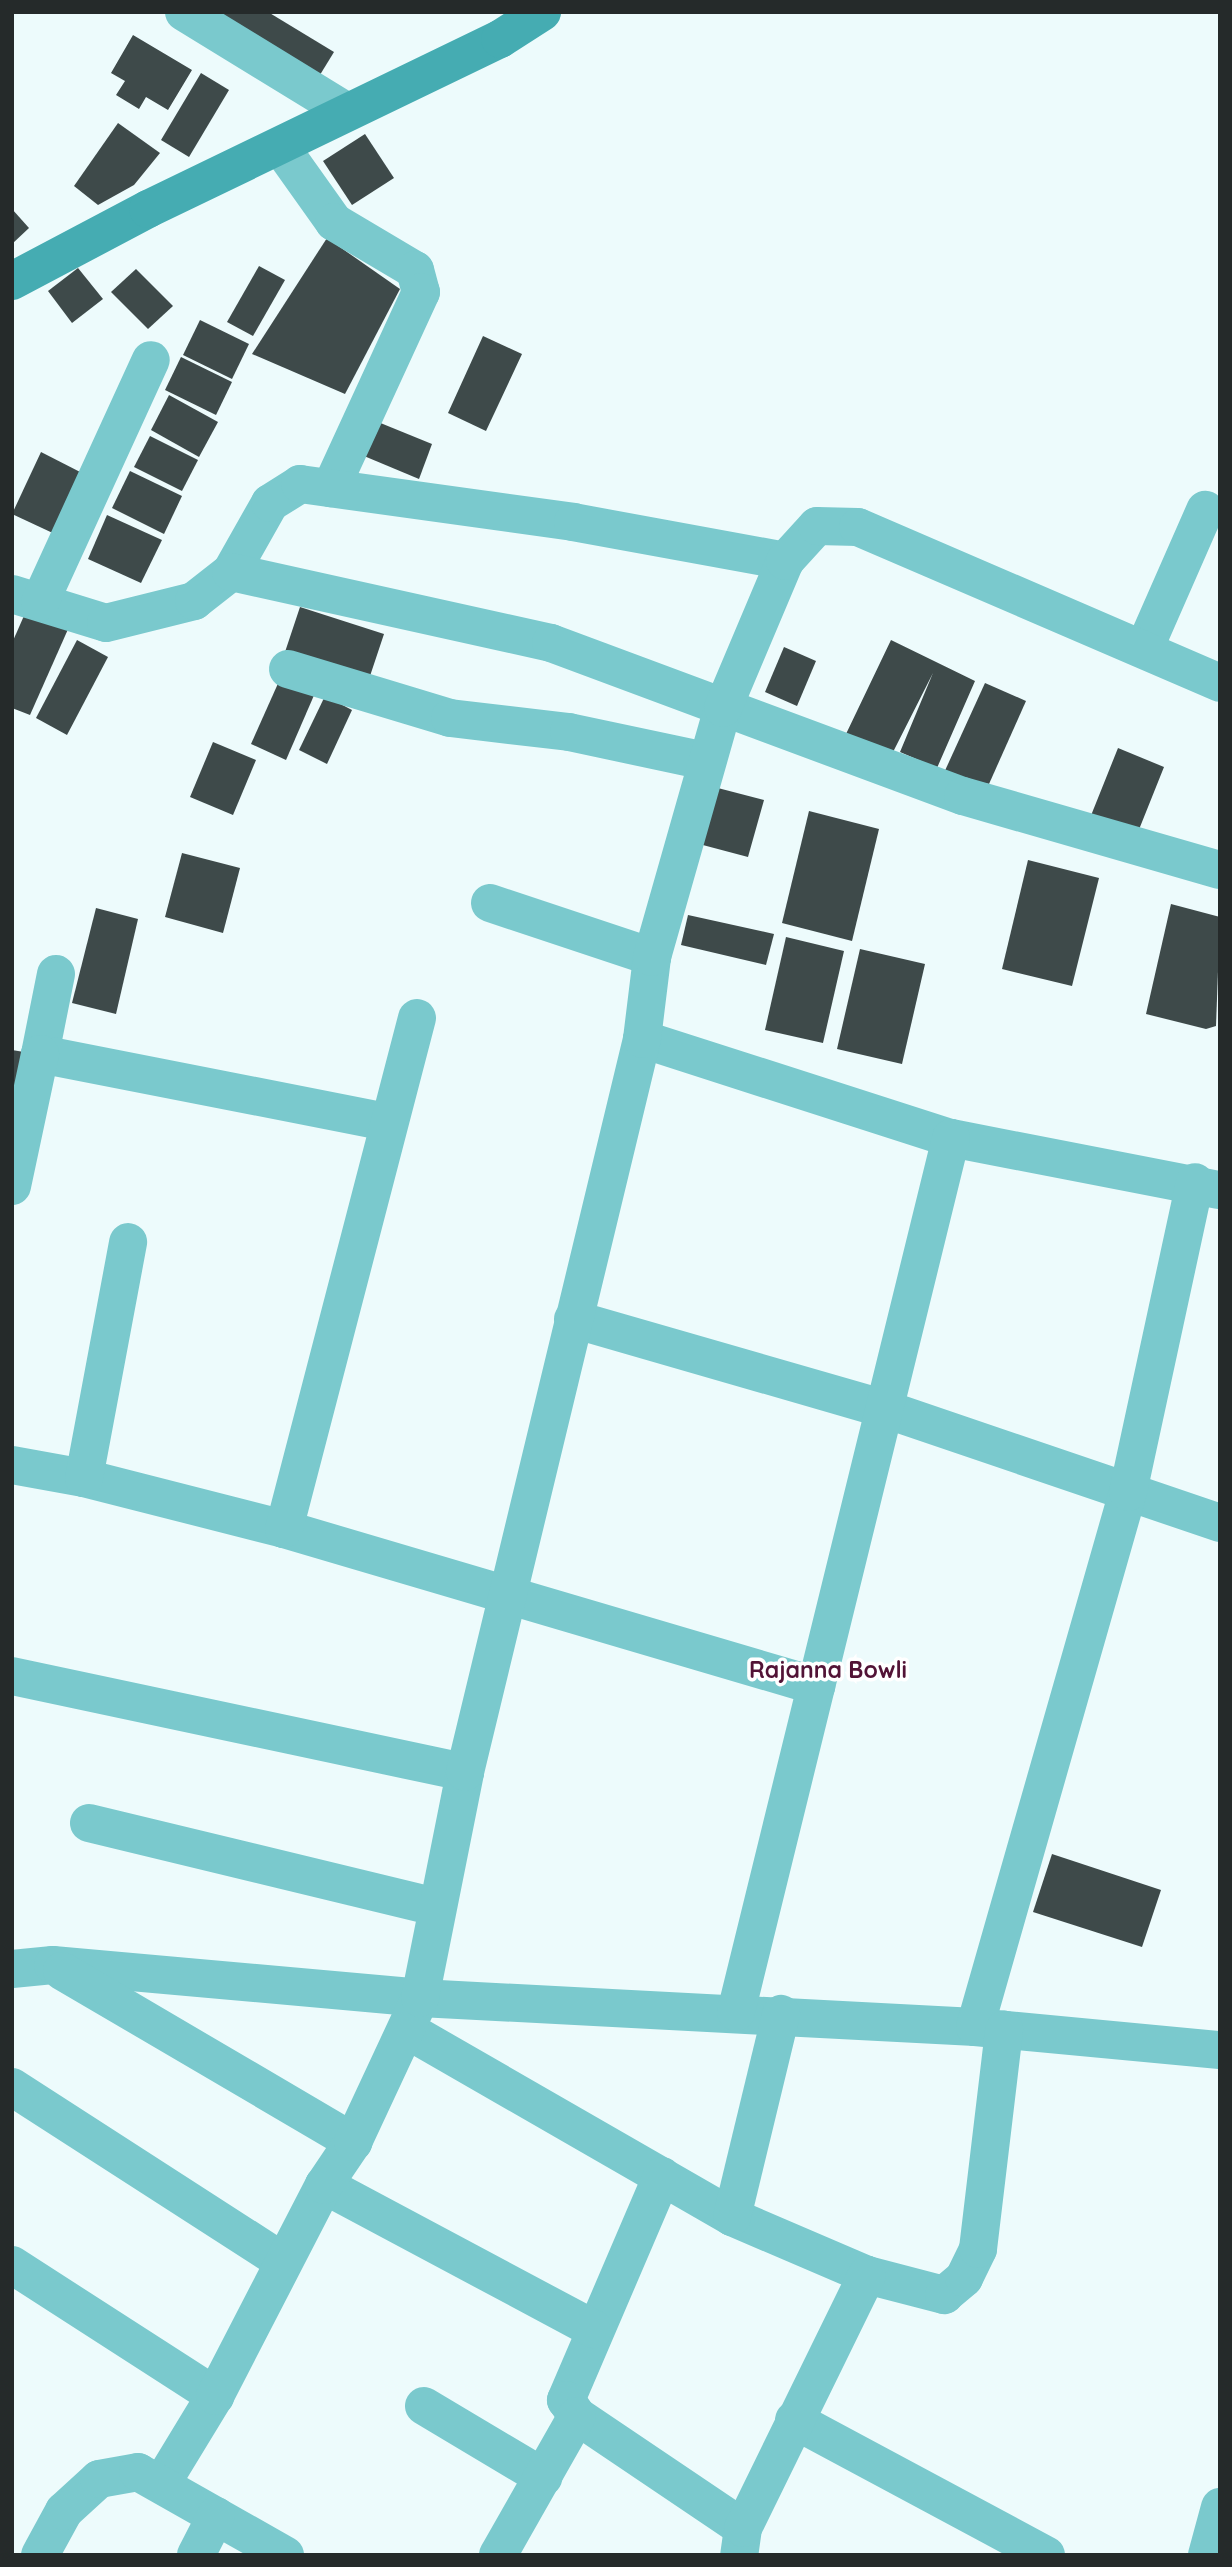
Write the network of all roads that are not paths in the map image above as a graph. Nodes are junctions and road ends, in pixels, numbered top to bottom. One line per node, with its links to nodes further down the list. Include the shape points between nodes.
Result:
1 (184, 12): 3 (street)
2 (530, 15): 3 (street, via 500,39)
3 (347, 112): 4 (street)
4 (280, 146): 5 (street); 7 (street, via 334,222 415,270 421,292)
5 (12, 281)
6 (151, 360): 11 (street)
7 (331, 488): 9 (street, via 573,522); 10 (street, via 300,484 270,503)
8 (1205, 510): 12 (street)
9 (785, 561): 12 (street, via 817,526 858,527); 15 (street)
10 (231, 572): 11 (street, via 194,601 106,622); 15 (street, via 551,643)
11 (26, 598)
12 (1145, 647): 14 (street)
13 (288, 669): 16 (street, via 450,718 569,732)
14 (1220, 683)
15 (723, 708): 16 (street); 17 (street, via 962,796)
16 (706, 761): 19 (street)
17 (1220, 870)
18 (490, 903): 19 (street)
19 (652, 957): 22 (street)
20 (57, 974): 23 (street)
21 (417, 1018): 24 (street)
22 (642, 1039): 25 (street); 29 (street)
23 (40, 1054): 24 (street); 26 (street)
24 (388, 1122): 35 (street)
25 (951, 1138): 27 (street); 30 (street)
26 (12, 1186)
27 (1207, 1186): 33 (street)
28 (128, 1242): 32 (street)
29 (573, 1319): 30 (street); 36 (street)
30 (885, 1409): 33 (street); 38 (street)
31 (12, 1465): 32 (street)
32 (84, 1478): 35 (street)
33 (1128, 1492): 34 (street); 47 (street)
34 (1220, 1523)
35 (284, 1529): 36 (street)
36 (510, 1593): 38 (street); 39 (street)
37 (12, 1676): 39 (street)
38 (816, 1686): 44 (street)
39 (465, 1772): 41 (street)
40 (89, 1823): 41 (street)
41 (435, 1907): 45 (street)
42 (53, 1965): 43 (street); 45 (street); 50 (street)
43 (12, 1969)
44 (736, 2012): 45 (street); 46 (street)
45 (414, 2014): 50 (street); 51 (street)
46 (781, 2014): 47 (street); 53 (street)
47 (989, 2028): 48 (street); 56 (street, via 978,2249 964,2278 944,2295)
48 (1220, 2050)
49 (12, 2087): 54 (street)
50 (353, 2142): 52 (street)
51 (662, 2176): 53 (street); 57 (street)
52 (324, 2185): 54 (street); 57 (street)
53 (732, 2217): 56 (street)
54 (282, 2261): 58 (street)
55 (15, 2272): 58 (street)
56 (867, 2274): 61 (street)
57 (594, 2329): 60 (street, via 566,2400)
58 (215, 2396): 63 (street)
59 (424, 2406): 62 (street)
60 (577, 2416): 62 (street); 66 (street)
61 (794, 2420): 66 (street); 71 (street)
62 (543, 2477): 70 (street)
63 (162, 2483): 65 (street); 67 (street, via 138,2472 99,2479 64,2511)
64 (1220, 2507): 72 (street)
65 (216, 2516): 68 (street); 69 (street)
66 (741, 2541)
67 (40, 2555)
68 (196, 2555)
69 (285, 2555)
70 (498, 2555)
71 (1046, 2555)
72 (1207, 2555)

